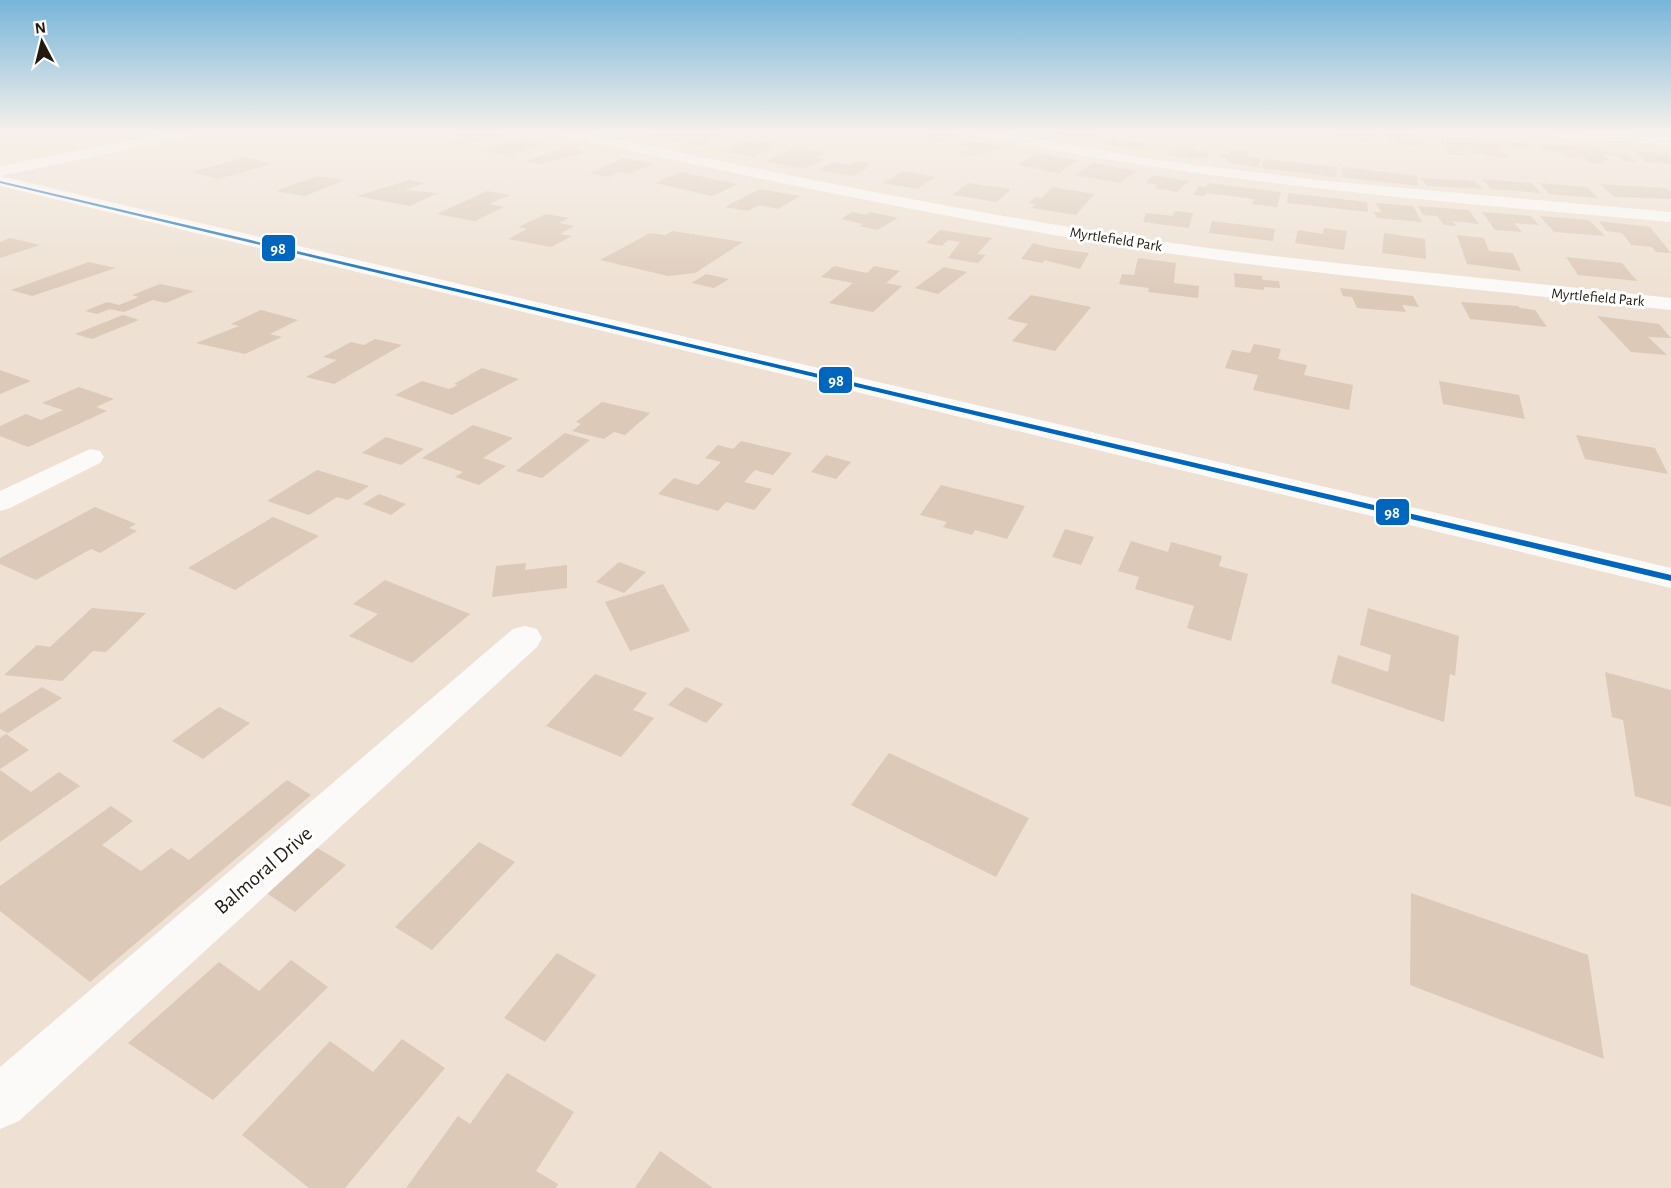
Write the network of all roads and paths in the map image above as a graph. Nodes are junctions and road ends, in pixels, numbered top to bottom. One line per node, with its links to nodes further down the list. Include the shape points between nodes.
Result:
1 (27, 188): 8 (street)
2 (840, 188): 5 (street, Myrtlefield Park, via 1107,238 1360,272)
3 (1345, 188): 4 (street)
4 (1671, 217)
5 (1671, 304)
6 (90, 457): 7 (street)
7 (0, 502)
8 (1671, 578)
9 (525, 638): 10 (street, Balmoral Drive)
10 (0, 1102)

